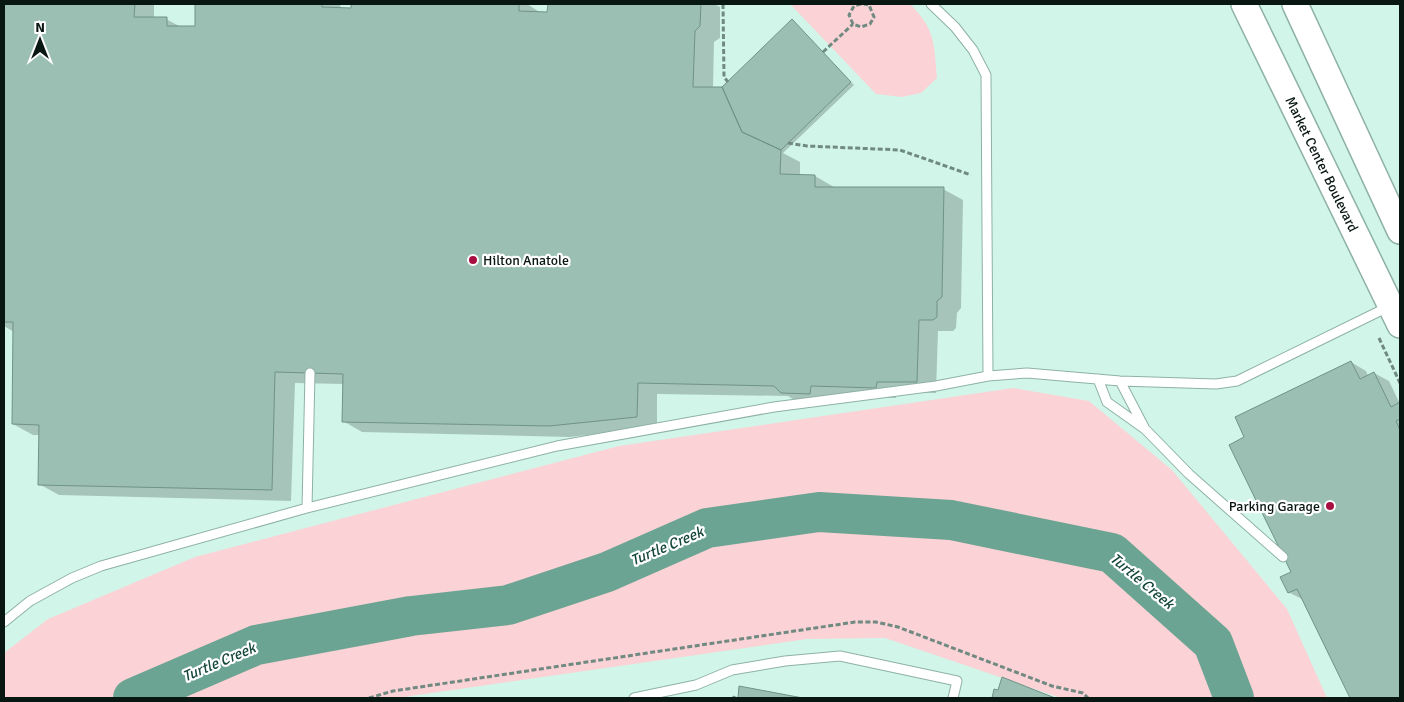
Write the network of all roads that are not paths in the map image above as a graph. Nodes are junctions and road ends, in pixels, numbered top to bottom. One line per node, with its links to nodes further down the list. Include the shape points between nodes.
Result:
1 (931, 4): 7 (lane, via 973,50 986,75)
2 (1244, 4): 5 (street, Market Center Boulevard)
3 (1295, 4): 4 (street)
4 (1400, 231)
5 (1397, 311): 9 (lane, via 1237,381 1216,384)
6 (310, 374): 11 (lane)
7 (988, 376): 8 (lane, via 1027,373); 11 (lane, via 774,407 557,446)
8 (1098, 379): 9 (lane); 10 (lane, via 1107,402)
9 (1120, 380): 10 (lane)
10 (1145, 428): 12 (lane, via 1189,474)
11 (307, 508): 13 (lane, via 102,566 30,601)
12 (1284, 556)
13 (4, 622)
14 (634, 698): 15 (lane, via 696,684 732,670 840,656 957,681)
15 (953, 698)

